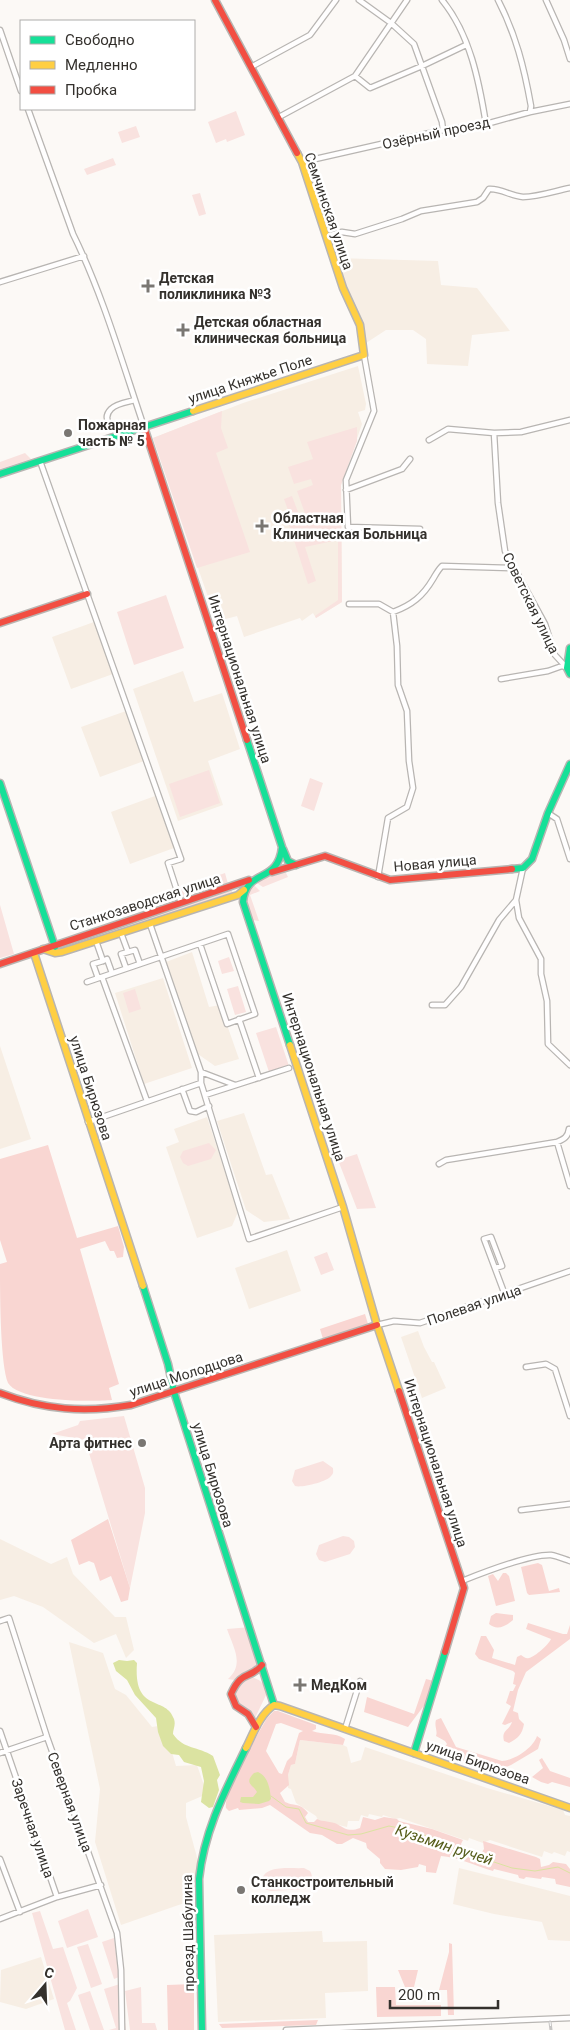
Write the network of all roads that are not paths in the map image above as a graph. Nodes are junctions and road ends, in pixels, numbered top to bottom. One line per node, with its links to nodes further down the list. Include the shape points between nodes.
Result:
1 (215, 0): 12 (main road, Семчинская улица)
2 (336, 0): 12 (street, via 310,36)
3 (358, 0): 8 (street)
4 (407, 0): 8 (street)
5 (442, 0): 10 (street, via 454,14)
6 (498, 0): 18 (street, via 524,66)
7 (546, 0): 11 (street)
8 (391, 23): 13 (street, via 414,44); 14 (street)
9 (0, 30): 15 (street)
10 (466, 45): 13 (street); 20 (street, via 480,84)
11 (570, 59)
12 (251, 66): 19 (main road, Семчинская улица)
13 (422, 66): 14 (street, via 370,88); 21 (street)
14 (355, 76): 19 (street)
15 (20, 88)
16 (570, 104): 18 (street, Озёрный проезд)
17 (28, 110): 25 (street)
18 (530, 112): 20 (street, Озёрный проезд)
19 (279, 117): 22 (main road, Семчинская улица)
20 (486, 124): 21 (street, Озёрный проезд)
21 (443, 130): 22 (street, Озёрный проезд)
22 (302, 162): 24 (main road, Семчинская улица)
23 (570, 188): 24 (street, via 524,197 508,195 498,188 489,189 477,202 421,211 355,234 342,232)
24 (327, 236): 27 (main road, Семчинская улица, via 343,288 360,325)
25 (84, 256): 26 (street); 28 (street, Интернациональная улица)
26 (0, 282)
27 (364, 355): 30 (main road, улица Княжье Поле); 39 (street, via 374,411 346,480)
28 (135, 400): 30 (street, Интернациональная улица); 31 (street, via 111,410 108,419)
29 (570, 420): 32 (street, via 520,432)
30 (144, 427): 33 (main road); 52 (main road, Интернациональная улица)
31 (112, 428): 33 (street); 34 (street)
32 (494, 432): 35 (street, via 448,428); 41 (street, Советская улица, via 498,503 505,551)
33 (124, 433): 34 (main road)
34 (108, 438): 37 (main road)
35 (429, 440)
36 (410, 459): 39 (street, via 402,469)
37 (40, 461): 38 (main road); 42 (street)
38 (0, 474)
39 (346, 490): 40 (street, via 348,528)
40 (420, 529)
41 (513, 568): 44 (street, via 442,566 422,594 409,606); 47 (street, Советская улица, via 545,624 555,655)
42 (87, 594): 45 (main road); 64 (street, via 181,859 168,863)
43 (348, 604): 44 (street, via 378,604)
44 (394, 612): 57 (street, via 398,685 407,711 413,788 407,807 388,818)
45 (0, 623)
46 (570, 648): 47 (main road)
47 (568, 671): 48 (street, via 562,666)
48 (501, 679)
49 (570, 764): 51 (main road)
50 (0, 783): 69 (main road)
51 (548, 813): 53 (street, via 557,819); 55 (main road, via 532,859)
52 (280, 840): 54 (main road, via 287,859); 56 (main road, Интернациональная улица, via 281,860)
53 (570, 859)
54 (296, 865): 56 (main road, Новая улица); 57 (main road, Новая улица, via 329,857)
55 (523, 868): 57 (main road, Новая улица, via 390,880); 62 (street)
56 (268, 873): 58 (main road)
57 (378, 877)
58 (255, 878): 59 (main road, Станкозаводская улица); 60 (main road, via 246,884)
59 (236, 884): 60 (main road); 64 (main road, Станкозаводская улица)
60 (244, 890): 61 (main road, Станкозаводская улица); 63 (main road, Интернациональная улица)
61 (233, 896): 63 (main road); 65 (main road, Станкозаводская улица)
62 (516, 900): 82 (street, via 498,920 461,986 445,1005); 84 (street, via 519,918 541,958 548,1044)
63 (243, 902): 99 (main road, Интернациональная улица)
64 (181, 903): 69 (main road, Станкозаводская улица)
65 (150, 924): 66 (main road, Станкозаводская улица); 74 (street)
66 (122, 933): 67 (main road, Станкозаводская улица); 72 (street)
67 (96, 941): 73 (main road, Станкозаводская улица); 75 (street)
68 (200, 944): 74 (street); 83 (street, via 227,1024); 83 (street, via 228,934 255,1014)
69 (55, 945): 70 (main road, Станкозаводская улица); 73 (main road)
70 (43, 950): 71 (main road, Станкозаводская улица); 73 (main road, Станкозаводская улица)
71 (34, 952): 76 (main road, Станкозаводская улица); 94 (main road, улица Бирюзова)
72 (128, 952): 77 (street, via 135,950); 78 (street, via 121,954)
73 (57, 953)
74 (163, 957): 77 (street); 86 (street)
75 (103, 961): 79 (street, via 107,959); 80 (street, via 93,964)
76 (0, 964)
77 (140, 964): 78 (street)
78 (126, 968): 79 (street)
79 (112, 973): 80 (street)
80 (100, 977): 81 (street); 92 (street)
81 (87, 982)
82 (432, 1005)
83 (239, 1019): 87 (street)
84 (570, 1064)
85 (289, 1068): 87 (street)
86 (201, 1072): 88 (street); 89 (street)
87 (259, 1078): 89 (street)
88 (201, 1083): 90 (street); 91 (street)
89 (235, 1086): 91 (street)
90 (182, 1089): 92 (street); 93 (street, via 190,1111)
91 (205, 1095): 93 (street)
92 (147, 1101): 94 (street)
93 (209, 1106): 99 (street, via 249,1239)
94 (88, 1122): 105 (main road, улица Бирюзова, via 168,1364)
95 (569, 1130): 96 (street, via 564,1139)
96 (557, 1142): 97 (street, via 446,1160); 98 (street)
97 (439, 1164)
98 (570, 1186)
99 (343, 1207): 103 (main road, Интернациональная улица)
100 (494, 1268): 100 (street, via 484,1239 491,1237 502,1266); 102 (street)
101 (570, 1272): 102 (street, Полевая улица)
102 (505, 1295): 103 (street, Полевая улица, via 420,1323 394,1321)
103 (377, 1325): 105 (main road, улица Молодцова); 111 (main road, Интернациональная улица)
104 (526, 1367): 107 (street, via 546,1364 555,1370)
105 (174, 1392): 106 (main road, улица Молодцова, via 136,1404 81,1412 42,1407); 113 (main road, улица Бирюзова)
106 (0, 1393)
107 (570, 1416)
108 (570, 1504): 109 (street)
109 (521, 1510)
110 (570, 1561): 111 (street, via 553,1555 542,1556)
111 (462, 1581): 122 (main road, Интернациональная улица, via 464,1588 460,1605)
112 (0, 1621): 119 (street, Северная улица, via 9,1618)
113 (262, 1666): 115 (main road, улица Бирюзова); 116 (main road, via 241,1677 232,1694 236,1706 248,1714)
114 (360, 1681): 117 (street)
115 (274, 1705): 116 (main road, проезд Шабулина, via 265,1712); 117 (main road, улица Бирюзова)
116 (256, 1727): 131 (main road, проезд Шабулина, via 216,1810 201,1859)
117 (345, 1729): 122 (main road, улица Бирюзова)
118 (0, 1731): 120 (street, Заречная улица)
119 (46, 1737): 120 (street); 125 (street, Северная улица)
120 (7, 1751): 121 (street); 126 (street, Заречная улица)
121 (0, 1753)
122 (414, 1753): 123 (main road, улица Бирюзова)
123 (570, 1808)
124 (0, 1859): 127 (street)
125 (101, 1885): 126 (street); 130 (street, Северная улица, via 116,1933)
126 (57, 1897): 127 (street)
127 (20, 1912): 128 (street)
128 (0, 1919)
129 (570, 2018): 132 (street)
130 (122, 2030)
131 (202, 2030)
132 (286, 2030)

